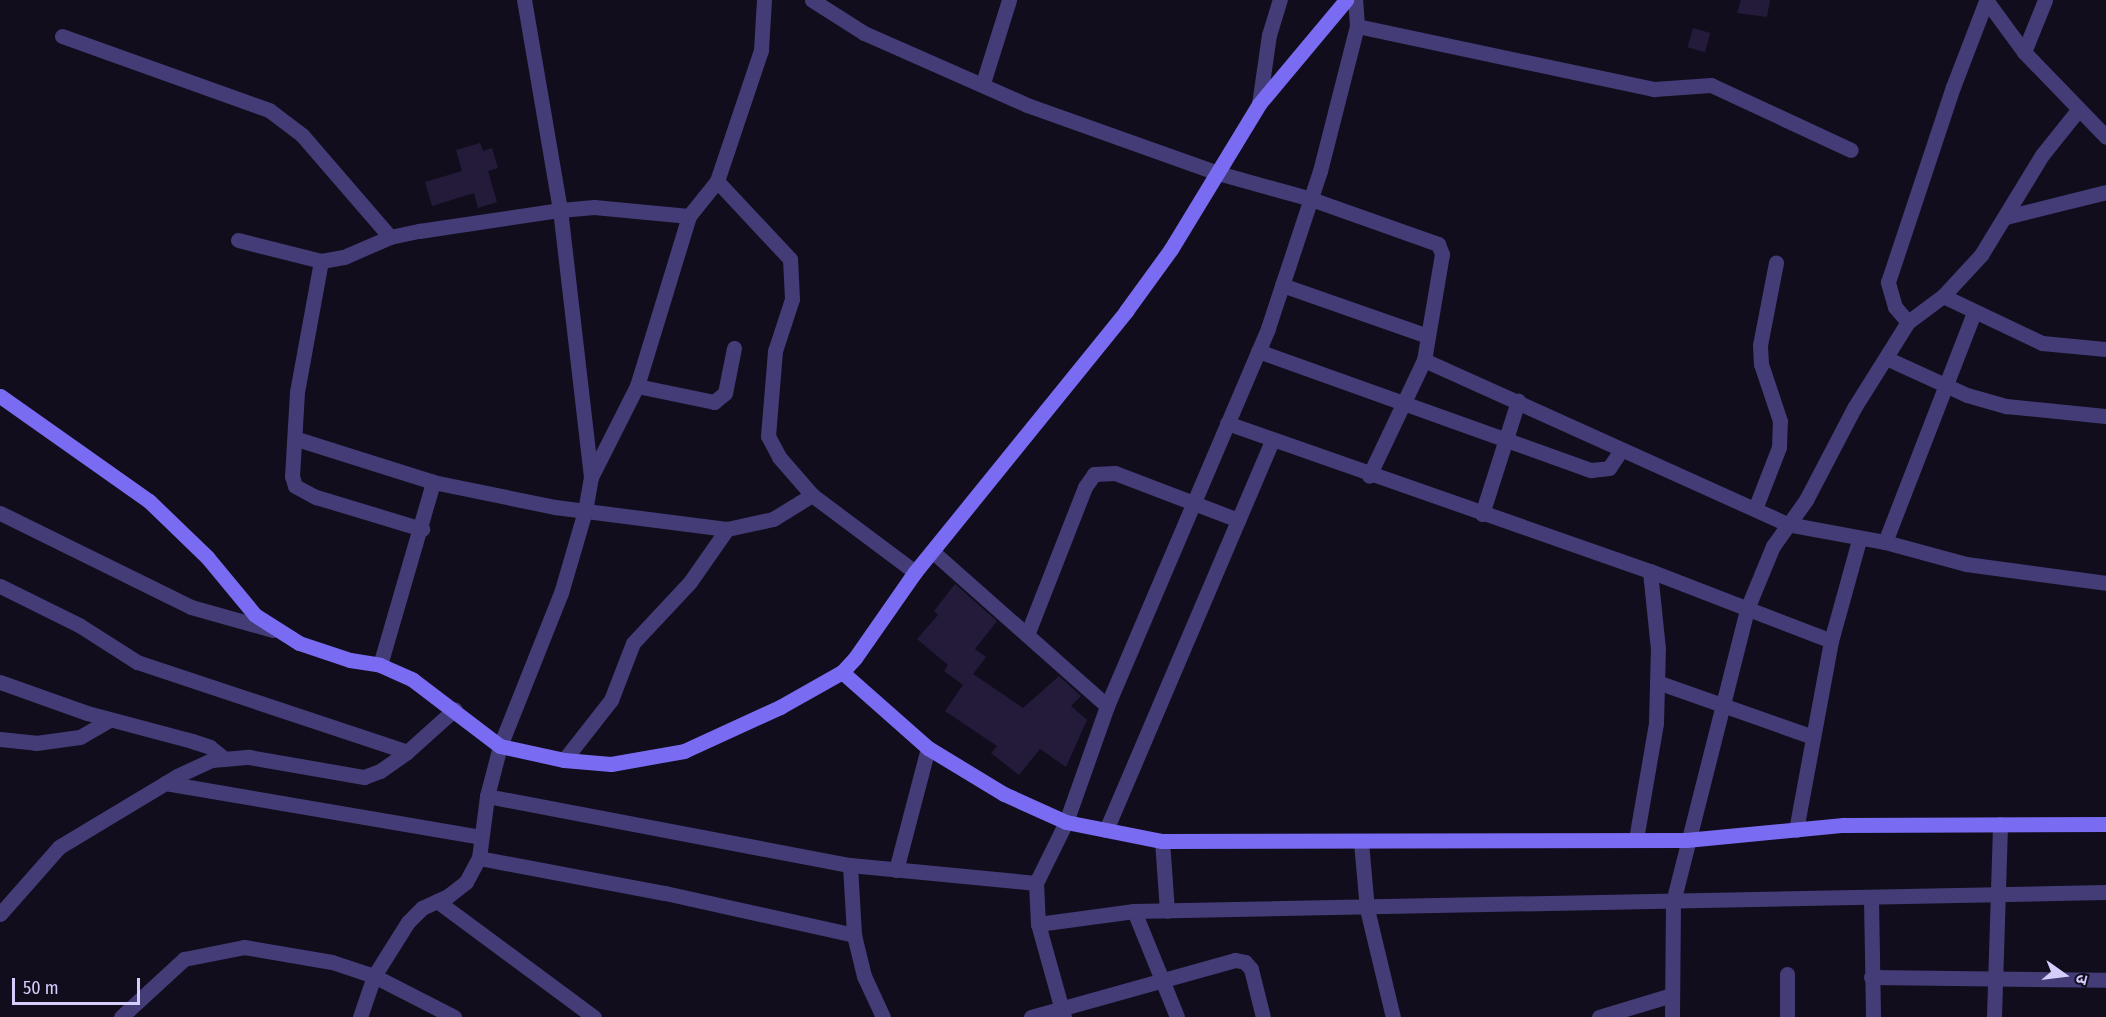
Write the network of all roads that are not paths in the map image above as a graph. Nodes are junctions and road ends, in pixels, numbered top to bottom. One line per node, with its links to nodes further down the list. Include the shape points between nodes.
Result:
1 (524, 0): 22 (street)
2 (768, 0): 19 (street, via 761,50)
3 (812, 0): 13 (street, via 864,33)
4 (1009, 0): 13 (street)
5 (1280, 0): 14 (street, via 1269,35)
6 (1346, 0): 14 (street)
7 (1355, 0): 10 (street)
8 (2046, 0): 12 (street)
9 (1986, 1): 12 (street); 32 (street, via 1887,282 1895,307)
10 (1357, 26): 17 (street, via 1654,89 1711,85); 21 (street)
11 (62, 36): 25 (street, via 269,110 302,135)
12 (2024, 52): 15 (street)
13 (983, 83): 18 (street, via 1028,105)
14 (1259, 104): 18 (street)
15 (2078, 110): 16 (street); 24 (street, via 2042,155)
16 (2106, 137)
17 (1851, 150)
18 (1218, 173): 21 (street); 65 (street, via 1126,311)
19 (717, 181): 23 (street); 53 (street, via 790,259 792,299 775,351 768,436 779,457)
20 (2106, 192): 24 (street)
21 (1311, 198): 29 (street); 33 (street, via 1438,244 1442,254)
22 (560, 210): 23 (street, via 594,207); 25 (street); 51 (street)
23 (689, 216): 40 (street)
24 (2006, 217): 30 (street, via 1981,255)
25 (390, 237): 27 (street, via 344,257)
26 (238, 240): 27 (street)
27 (321, 261): 46 (street, via 297,392)
28 (1776, 262): 55 (street, via 1760,345 1761,364 1779,422 1779,447)
29 (1282, 285): 33 (street); 36 (street)
30 (1943, 296): 31 (street); 32 (street)
31 (1974, 312): 35 (street, via 2042,343); 39 (street)
32 (1908, 322): 37 (street)
33 (1425, 335): 38 (street)
34 (734, 348): 40 (street, via 725,393 714,402)
35 (2106, 348)
36 (1258, 351): 43 (street); 45 (street)
37 (1886, 358): 39 (street); 60 (street, via 1854,408 1806,500)
38 (1424, 360): 42 (street); 43 (street)
39 (1944, 384): 44 (street, via 2006,406); 64 (street)
40 (637, 386): 51 (street)
41 (0, 396): 71 (street, via 149,501 207,557 242,601)
42 (1518, 401): 47 (street); 49 (street)
43 (1403, 403): 47 (street); 50 (street)
44 (2106, 416)
45 (1227, 423): 48 (street); 54 (street)
46 (297, 439): 52 (street); 61 (street, via 292,476 295,486 303,492)
47 (1504, 439): 49 (street, via 1599,472 1609,468); 58 (street)
48 (1272, 440): 50 (street); 59 (street)
49 (1622, 450): 55 (street)
50 (1369, 476): 58 (street)
51 (591, 477): 56 (street)
52 (433, 482): 56 (street); 61 (street)
53 (812, 495): 62 (street, via 773,519); 67 (street)
54 (1192, 502): 59 (street); 72 (street, via 1115,472 1094,474 1084,487); 78 (street)
55 (1755, 509): 60 (street)
56 (585, 511): 62 (street); 84 (street, via 561,593)
57 (0, 513): 71 (street, via 190,607)
58 (1482, 514): 66 (street)
59 (1238, 520): 94 (street)
60 (1787, 524): 63 (street); 70 (street, via 1773,546)
61 (422, 529): 74 (street)
62 (727, 529): 88 (street, via 690,582 633,643 611,700)
63 (1859, 540): 64 (street); 73 (street)
64 (1885, 542): 68 (street, via 1966,564)
65 (932, 551): 67 (street); 72 (street)
66 (1650, 571): 70 (street); 77 (street, via 1658,649)
67 (915, 572): 75 (street, via 870,640)
68 (2106, 583)
69 (0, 586): 86 (street, via 79,625 137,662)
70 (1747, 609): 73 (street); 79 (street)
71 (273, 630): 74 (street, via 350,660)
72 (1027, 635): 78 (street)
73 (1831, 641): 82 (street)
74 (380, 665): 80 (street, via 413,680)
75 (842, 672): 85 (street); 88 (street, via 718,739 684,751 611,764)
76 (0, 682): 81 (street)
77 (1657, 682): 79 (street); 97 (street, via 1656,723)
78 (1107, 706): 91 (street)
79 (1722, 706): 82 (street); 98 (street)
80 (455, 709): 84 (street); 86 (street)
81 (109, 720): 83 (street, via 80,738 36,743); 87 (street, via 210,747)
82 (1813, 737): 95 (street)
83 (0, 739)
84 (500, 746): 88 (street); 90 (street)
85 (928, 748): 91 (street, via 1004,795); 103 (street)
86 (407, 752): 87 (street, via 380,771 357,777 249,757)
87 (225, 759): 89 (street, via 212,760)
88 (564, 760)
89 (165, 783): 96 (street); 113 (street, via 59,848)
90 (487, 796): 96 (street); 102 (street)
91 (1066, 822): 94 (street); 104 (street)
92 (2000, 824): 93 (street); 95 (street, via 1844,825); 106 (street)
93 (2106, 824)
94 (1106, 830): 99 (street)
95 (1796, 830): 98 (street)
96 (480, 837): 101 (street)
97 (1636, 839): 98 (street); 100 (street)
98 (1686, 840): 109 (street)
99 (1162, 841): 100 (street); 111 (street)
100 (1361, 842): 110 (street)
101 (479, 858): 108 (street, via 466,882); 115 (street)
102 (850, 865): 103 (street); 115 (street)
103 (896, 870): 104 (street)
104 (1036, 883): 114 (street)
105 (2106, 892): 106 (street)
106 (1997, 894): 107 (street); 119 (street)
107 (1871, 899): 109 (street); 118 (street)
108 (437, 901): 117 (street, via 422,908 408,922); 127 (street)
109 (1673, 902): 110 (street); 122 (street)
110 (1367, 909): 111 (street); 132 (street)
111 (1167, 910): 112 (street)
112 (1134, 911): 114 (street); 120 (street)
113 (0, 914)
114 (1038, 924): 123 (street)
115 (854, 934): 128 (street, via 864,976)
116 (1787, 974): 135 (street)
117 (374, 976): 124 (street, via 332,962 244,947 216,951 184,958); 125 (street); 126 (street)
118 (1871, 977): 119 (street); 136 (street)
119 (1995, 977): 121 (street); 137 (street)
120 (1164, 978): 123 (street); 130 (street); 131 (street, via 1234,960 1245,962 1251,969)
121 (2106, 980)
122 (1672, 995): 133 (street); 134 (street)
123 (1062, 1012): 129 (street)
124 (121, 1017)
125 (360, 1017)
126 (454, 1017)
127 (594, 1017)
128 (883, 1017)
129 (1031, 1017)
130 (1177, 1017)
131 (1263, 1017)
132 (1393, 1017)
133 (1599, 1017)
134 (1672, 1017)
135 (1787, 1017)
136 (1873, 1017)
137 (1994, 1017)

